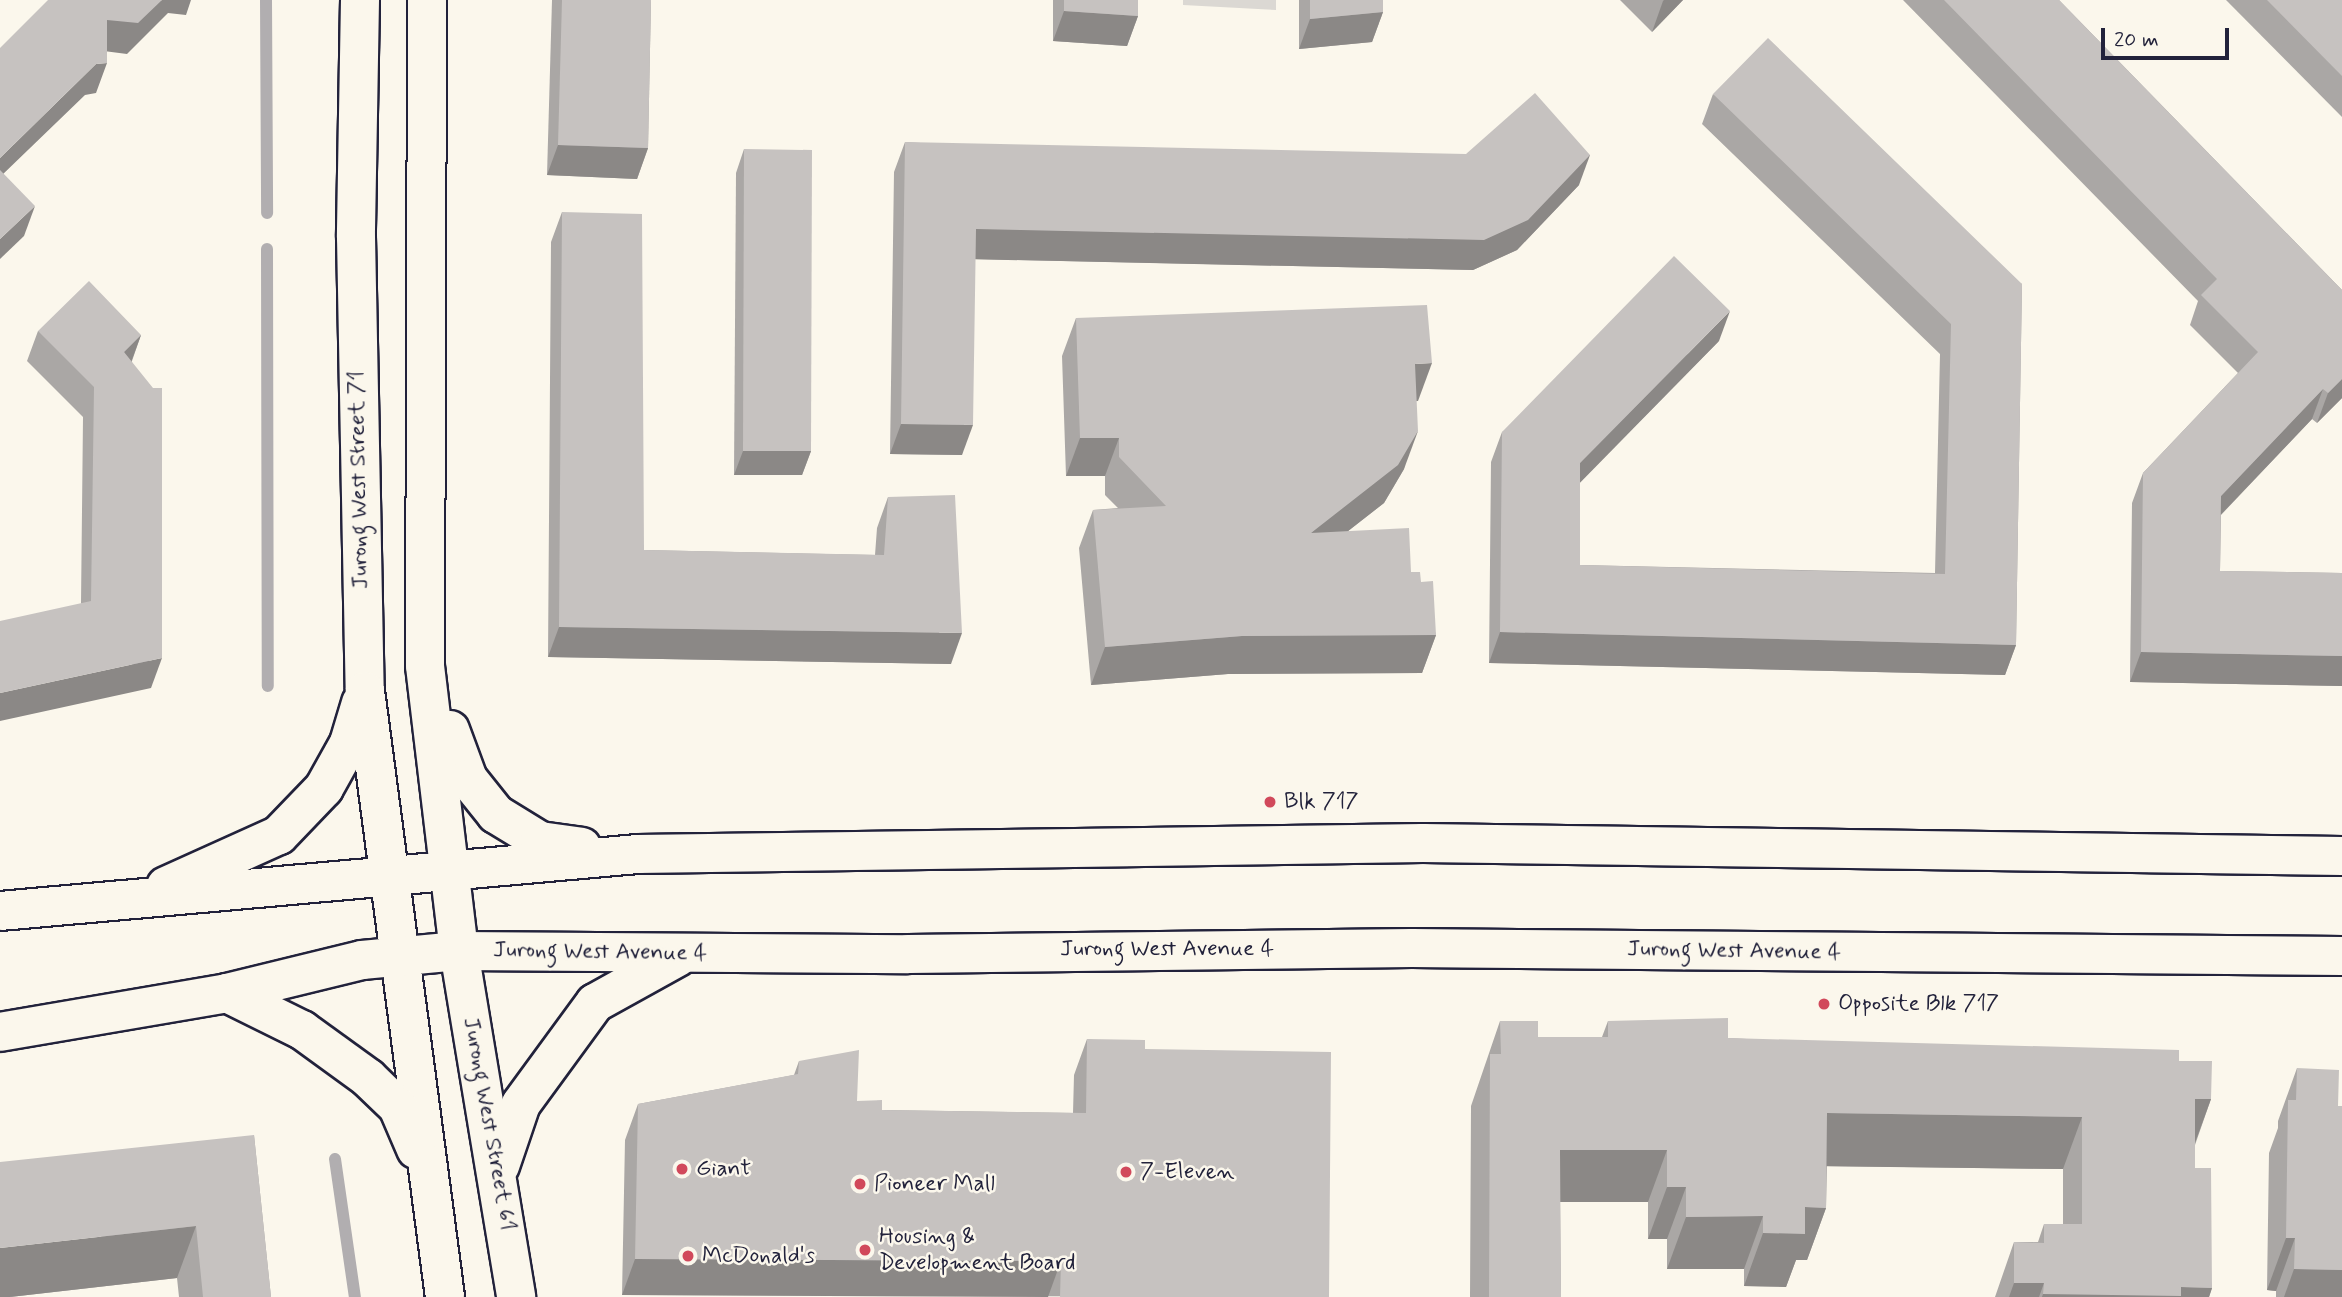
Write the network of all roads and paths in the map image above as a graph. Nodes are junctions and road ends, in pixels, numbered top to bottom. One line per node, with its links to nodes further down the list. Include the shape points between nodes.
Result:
1 (360, 0): 4 (main road, Jurong West Street 71, via 357,278)
2 (427, 0): 3 (main road)
3 (425, 666): 5 (main road, via 468,779 496,814 540,841); 7 (main road)
4 (365, 691): 8 (main road, Jurong West Street 71); 9 (main road, via 349,743 324,788 279,835)
5 (636, 855): 6 (main road, via 1423,843); 7 (main road)
6 (2342, 856)
7 (454, 870): 8 (main road); 11 (main road)
8 (388, 877): 9 (main road); 14 (main road, Jurong West Street 71)
9 (146, 895): 10 (main road)
10 (0, 911)
11 (459, 951): 12 (main road, Jurong West Avenue 4); 14 (main road, Jurong West Avenue 4); 17 (main road, Jurong West Street 61)
12 (686, 953): 13 (main road, Jurong West Avenue 4, via 1412,948); 17 (main road, via 595,1003 521,1104)
13 (2342, 956)
14 (399, 958): 15 (main road, Jurong West Avenue 4, via 362,960); 18 (main road)
15 (227, 993): 16 (main road, Jurong West Avenue 4); 18 (main road, via 331,1048 398,1107)
16 (0, 1032)
17 (499, 1170): 20 (main road, Jurong West Street 61)
18 (432, 1187): 19 (main road)
19 (445, 1297)
20 (516, 1297)

